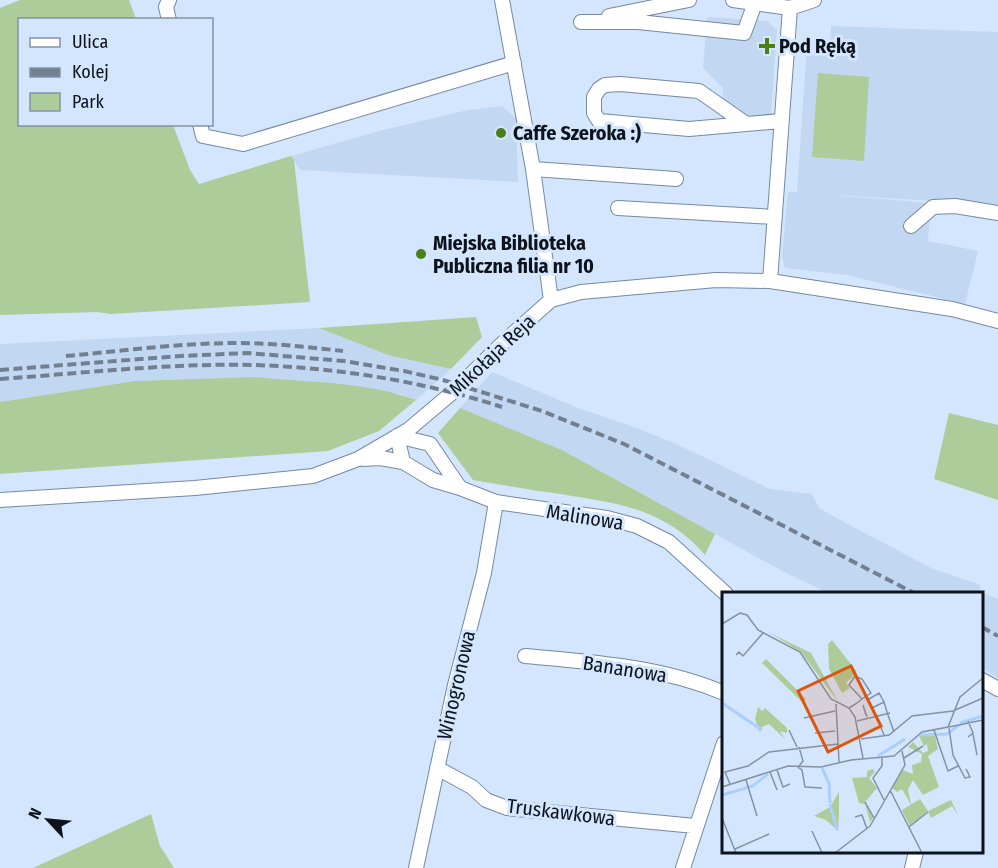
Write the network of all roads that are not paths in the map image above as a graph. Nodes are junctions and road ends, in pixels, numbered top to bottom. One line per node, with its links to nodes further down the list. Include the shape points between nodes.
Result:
1 (170, 0): 8 (street, via 166,7)
2 (502, 0): 9 (street)
3 (689, 0): 6 (street, via 581,22 638,22 744,33)
4 (733, 0): 6 (street)
5 (814, 0): 7 (street)
6 (755, 3): 7 (street)
7 (790, 8): 10 (street)
8 (169, 18)
9 (514, 63): 12 (street, via 243,144 203,136); 13 (street)
10 (781, 121): 11 (street); 17 (street)
11 (745, 123): 11 (street, via 689,129 599,121 594,113 594,97 605,85 620,84 699,91)
12 (200, 126)
13 (533, 169): 14 (street); 20 (street)
14 (676, 179)
15 (618, 208): 17 (street)
16 (998, 213): 18 (street, via 955,206 933,207)
17 (775, 217): 19 (street)
18 (911, 226)
19 (770, 281): 20 (street, Mikołaja Reja, via 716,280 581,292); 21 (street, Mikołaja Reja, via 952,309)
20 (551, 300): 22 (street, Mikołaja Reja)
21 (998, 321)
22 (429, 414): 23 (street, Mikołaja Reja); 24 (street, via 426,430)
23 (397, 436): 24 (street); 25 (street, Mikołaja Reja); 26 (street)
24 (430, 444): 27 (street)
25 (358, 459): 26 (street); 28 (street, Mikołaja Reja, via 313,476)
26 (404, 462): 27 (street, Malinowa, via 433,480)
27 (460, 488): 29 (street, Malinowa)
28 (0, 500)
29 (496, 502): 30 (street, Malinowa, via 637,526 669,542); 36 (street, Winogronowa, via 484,573)
30 (724, 592)
31 (525, 656): 34 (street, Bananowa, via 646,670)
32 (983, 681): 33 (street)
33 (998, 689)
34 (722, 693)
35 (722, 746): 37 (street)
36 (437, 768): 37 (street, Truskawkowa, via 472,787 486,800 507,808); 39 (street, Winogronowa)
37 (695, 826): 40 (street)
38 (916, 853): 41 (street)
39 (416, 868)
40 (683, 868)
41 (912, 868)

